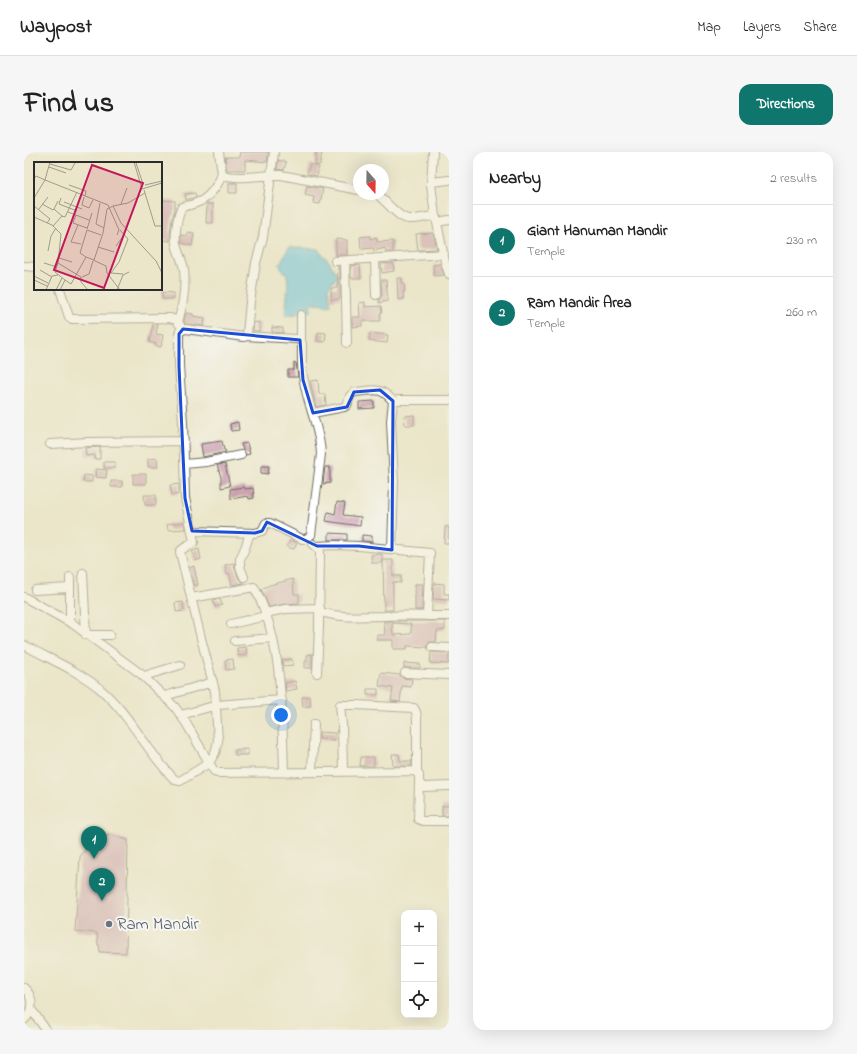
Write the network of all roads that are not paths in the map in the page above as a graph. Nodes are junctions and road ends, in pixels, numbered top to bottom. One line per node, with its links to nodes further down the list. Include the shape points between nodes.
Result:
1 (219, 152): 4 (street)
2 (274, 152): 5 (street)
3 (433, 152): 7 (street)
4 (222, 174): 5 (street, via 230,177); 22 (street, via 209,194 200,202 182,208 179,214 176,244 183,261 185,292)
5 (272, 174): 8 (street); 24 (street, via 263,237 252,285)
6 (449, 180): 7 (street)
7 (431, 182): 10 (street)
8 (353, 189)
9 (383, 200): 10 (street, via 405,219)
10 (436, 219): 11 (street); 12 (street)
11 (449, 220)
12 (444, 254): 13 (street); 18 (street)
13 (375, 259): 15 (street); 20 (street)
14 (335, 261): 15 (street)
15 (345, 261): 26 (street)
16 (24, 266): 17 (street)
17 (34, 268)
18 (449, 274)
19 (60, 290): 22 (street, via 69,317 72,319 170,318)
20 (376, 295)
21 (301, 315): 25 (street)
22 (178, 322): 23 (street)
23 (182, 330): 24 (street); 30 (street, via 179,334 179,366)
24 (246, 336): 25 (street)
25 (301, 341): 29 (street, via 304,380)
26 (347, 343)
27 (449, 400): 28 (street)
28 (393, 401): 29 (street, via 380,390 354,392 344,407); 38 (street)
29 (313, 413): 36 (street, via 321,454 311,535)
30 (184, 441): 31 (street); 33 (street)
31 (50, 444)
32 (240, 455): 33 (street)
33 (184, 464): 34 (street, via 185,498)
34 (192, 531): 35 (street); 45 (street, via 194,542 180,552)
35 (250, 533): 36 (street, via 259,533 266,523 270,523); 41 (street, via 240,559)
36 (306, 539): 37 (street)
37 (317, 546): 38 (street, via 359,546); 46 (street, via 320,552)
38 (392, 550): 48 (street, via 430,553)
39 (83, 573): 52 (street)
40 (70, 577): 42 (street)
41 (244, 577)
42 (70, 588): 43 (street); 50 (street)
43 (35, 590)
44 (24, 597): 50 (street)
45 (191, 598): 47 (street, via 254,587); 64 (street)
46 (320, 610): 47 (street, via 285,609); 48 (street, via 335,617 347,618); 60 (street)
47 (266, 614): 51 (street); 54 (street)
48 (427, 616): 49 (street)
49 (449, 616)
50 (72, 624): 52 (street)
51 (231, 624)
52 (86, 635): 53 (street); 63 (street)
53 (110, 635)
54 (273, 638): 55 (street); 66 (street)
55 (235, 641)
56 (24, 646): 70 (street, via 80,675 99,688 129,720 178,782)
57 (432, 648): 58 (street)
58 (449, 648)
59 (180, 665): 63 (street)
60 (317, 673)
61 (405, 673): 62 (street)
62 (449, 675)
63 (144, 676): 65 (street)
64 (213, 682): 65 (street); 67 (street)
65 (165, 696): 68 (street)
66 (282, 700): 67 (street); 73 (street)
67 (217, 705): 68 (street); 70 (street, via 218,741 215,753)
68 (181, 715): 70 (street)
69 (314, 724): 71 (street)
70 (208, 764): 73 (street, via 220,773)
71 (312, 771): 72 (street); 73 (street)
72 (344, 771): 74 (street); 74 (street, via 340,705 356,705 414,708 417,718)
73 (284, 772)
74 (417, 772): 75 (street)
75 (419, 782): 76 (street, via 424,786); 77 (street, via 418,819)
76 (449, 786)
77 (449, 821)
78 (24, 988): 79 (street, via 31,999)
79 (31, 1009): 80 (street); 81 (street)
80 (24, 1020)
81 (46, 1030)

